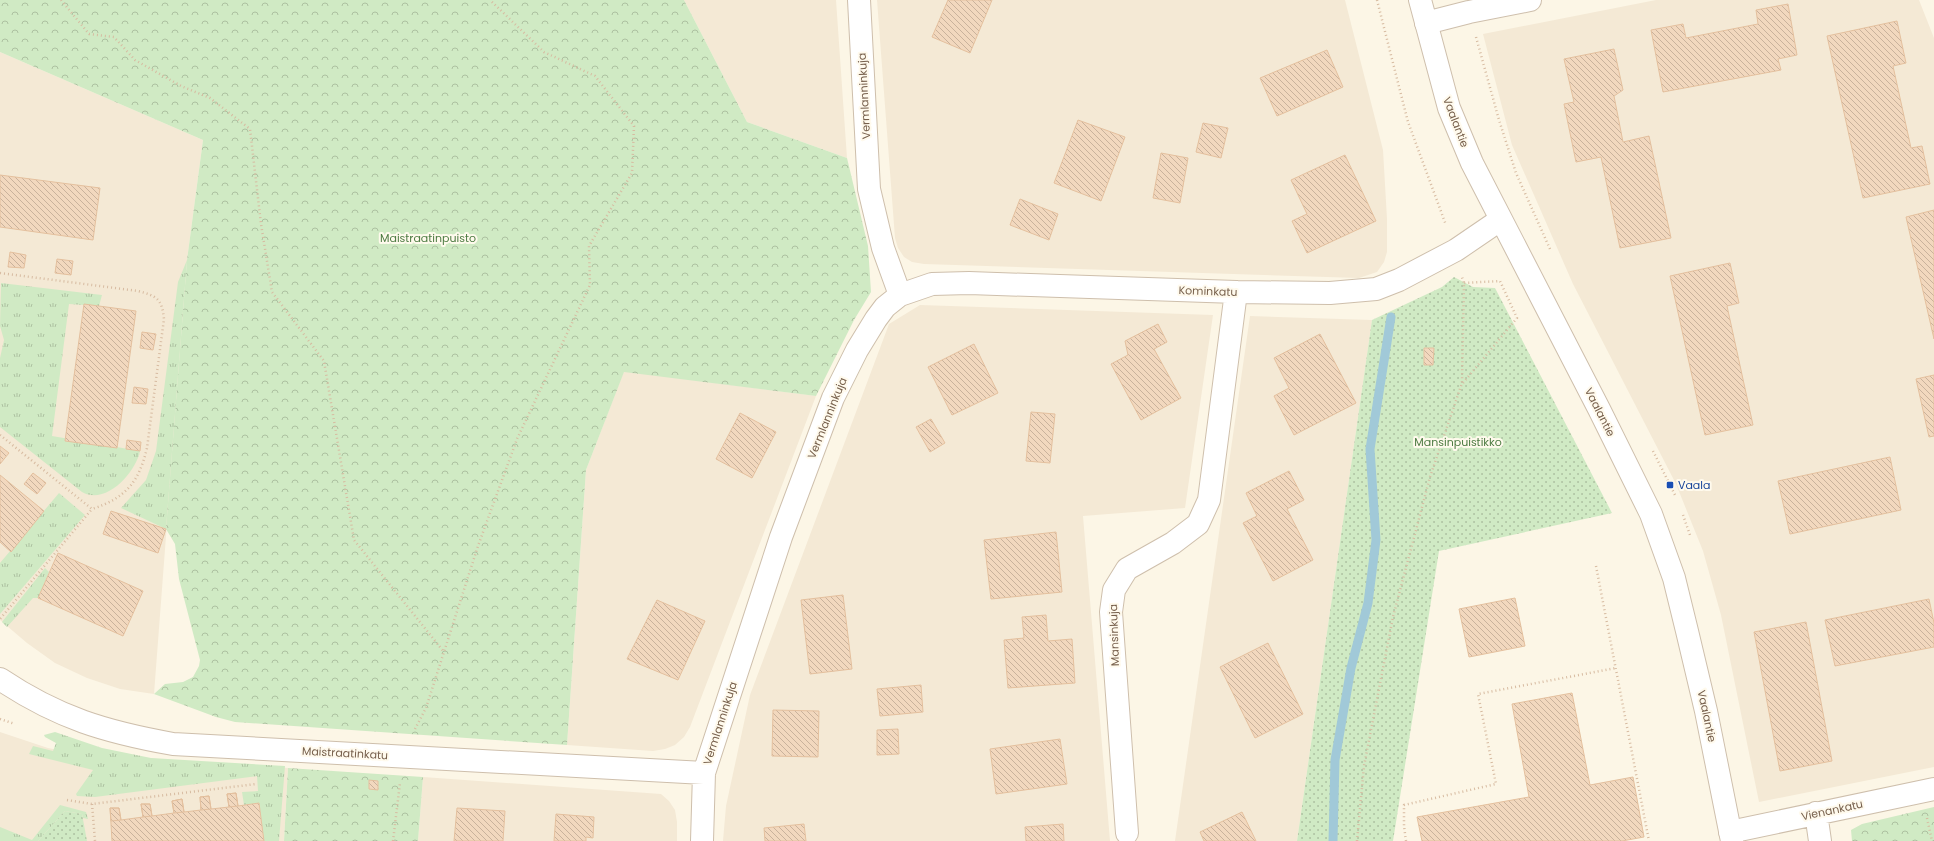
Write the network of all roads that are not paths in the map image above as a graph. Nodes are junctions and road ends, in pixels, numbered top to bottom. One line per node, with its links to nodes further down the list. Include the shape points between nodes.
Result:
1 (859, 0): 7 (street, Vermlanninkuja, via 869,189 883,248)
2 (1420, 0): 4 (street, Vaalantie)
3 (1530, 0): 4 (street)
4 (1426, 23): 5 (street, Vaalantie, via 1449,108)
5 (1500, 220): 6 (street, Kominkatu, via 1456,250 1376,289 1330,292); 13 (street, Vaalantie, via 1651,514 1674,578 1706,711)
6 (1236, 292): 7 (street, Kominkatu, via 969,283 932,284); 12 (street, Mansinkuja, via 1209,500 1198,524 1173,544 1127,569 1114,590 1111,612)
7 (900, 295): 9 (street, Vermlanninkuja, via 885,307 876,319 833,398 781,537)
8 (0, 679): 9 (street, Maistraatinkatu, via 45,707 98,728 180,744)
9 (704, 773): 14 (street, Vermlanninkuja)
10 (1934, 789): 11 (street, Vienankatu)
11 (1816, 813): 13 (street, Vienankatu); 15 (street)
12 (1127, 833)
13 (1731, 836)
14 (702, 841)
15 (1820, 841)

